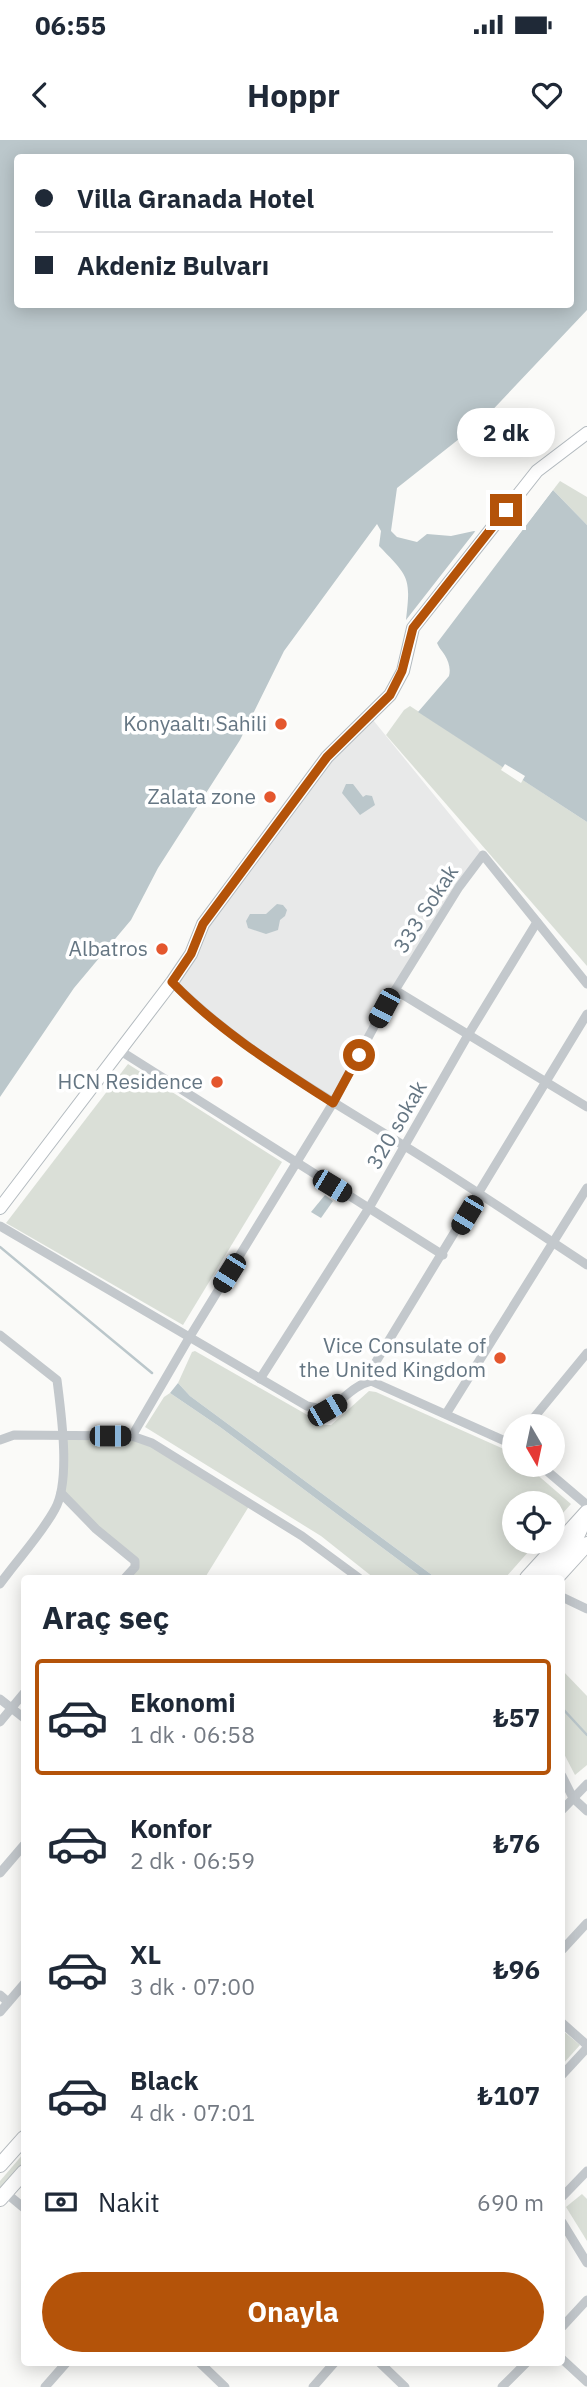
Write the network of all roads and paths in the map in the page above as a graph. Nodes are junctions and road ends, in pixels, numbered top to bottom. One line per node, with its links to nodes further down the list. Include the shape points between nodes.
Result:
1 (587, 433): 3 (main road, via 537,471 413,628 395,687 327,757 203,924 191,954)
2 (537, 922): 4 (street, 333 Sokak); 5 (street, 333 Sokak, via 483,855); 7 (street, 320 sokak)
3 (172, 982): 8 (main road); 10 (street, via 241,1041)
4 (587, 984)
5 (395, 990): 7 (street); 10 (street, 333 Sokak)
6 (587, 1014): 9 (street)
7 (468, 1035): 9 (street); 12 (street, 320 sokak)
8 (119, 1050): 13 (street); 16 (main road)
9 (544, 1081): 11 (street); 15 (street)
10 (333, 1103): 12 (street); 13 (street, 333 Sokak)
11 (587, 1107)
12 (405, 1146): 15 (street); 17 (street, 320 sokak)
13 (296, 1164): 17 (street); 23 (street, 333 Sokak)
14 (587, 1188): 19 (street)
15 (479, 1195): 19 (street); 20 (street)
16 (0, 1208)
17 (369, 1208): 20 (street); 25 (street, 320 sokak)
18 (0, 1226): 23 (street)
19 (554, 1243): 21 (street); 27 (street)
20 (443, 1255): 26 (street)
21 (587, 1265)
22 (0, 1335): 29 (street, via 57,1380)
23 (189, 1338): 25 (street); 30 (street)
24 (587, 1353): 28 (street)
25 (260, 1379): 26 (street, via 307,1406 327,1410)
26 (363, 1383): 27 (street, via 380,1384)
27 (446, 1414): 31 (street)
28 (537, 1414)
29 (64, 1436): 30 (street); 32 (street, via 14,1435); 34 (street)
30 (132, 1436): 39 (street, via 205,1474)
31 (502, 1439)
32 (0, 1440)
33 (554, 1477): 35 (street)
34 (61, 1493): 38 (street, via 135,1561); 43 (street, via 56,1508)
35 (587, 1505)
36 (587, 1514): 40 (main road); 41 (main road, via 575,1541)
37 (587, 1544): 42 (main road)
38 (128, 1575)
39 (355, 1575)
40 (530, 1575)
41 (545, 1575)
42 (559, 1575)
43 (0, 1584)
44 (565, 1598): 45 (street)
45 (587, 1609)
46 (21, 1696): 48 (street)
47 (0, 1699): 48 (street)
48 (11, 1708): 49 (street); 50 (street)
49 (21, 1716)
50 (0, 1722)
51 (565, 1782): 53 (street)
52 (587, 1784): 53 (street)
53 (573, 1798): 54 (street); 55 (street)
54 (565, 1807)
55 (587, 1811)
56 (21, 1848): 57 (street)
57 (0, 1873)
58 (587, 1923): 59 (street)
59 (565, 1947)
60 (21, 1987): 62 (street)
61 (0, 1995): 62 (street)
62 (8, 2002): 63 (street)
63 (0, 2012)
64 (565, 2025): 65 (street)
65 (587, 2047): 66 (street)
66 (565, 2073)
67 (21, 2141): 68 (main road)
68 (2, 2159)
69 (587, 2171): 71 (street)
70 (21, 2175): 72 (main road)
71 (565, 2194)
72 (3, 2196): 73 (street)
73 (21, 2206)
74 (565, 2227): 75 (street)
75 (587, 2263)
76 (587, 2300): 77 (street)
77 (565, 2324)
78 (565, 2362): 84 (street)
79 (63, 2366): 85 (street)
80 (203, 2366): 86 (street)
81 (331, 2366): 87 (street)
82 (383, 2366): 88 (street)
83 (523, 2366): 89 (street)
84 (587, 2382)
85 (45, 2387)
86 (225, 2387)
87 (313, 2387)
88 (405, 2387)
89 (502, 2387)

